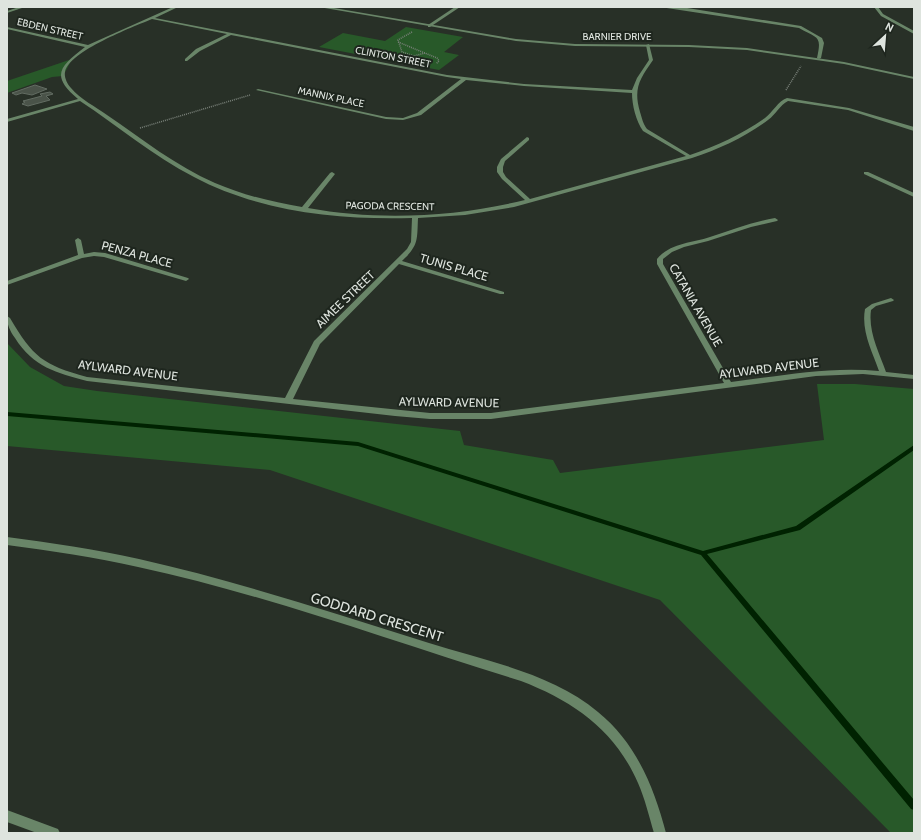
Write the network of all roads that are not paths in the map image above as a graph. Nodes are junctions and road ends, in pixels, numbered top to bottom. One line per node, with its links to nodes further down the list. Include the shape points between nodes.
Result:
1 (23, 7): 9 (street)
2 (176, 7): 10 (street, PAGODA CRESCENT)
3 (321, 7): 11 (street, BARNIER DRIVE)
4 (458, 7): 11 (street)
5 (543, 7): 6 (street)
6 (550, 7)
7 (662, 7): 17 (street, via 800,27 820,38 822,43)
8 (876, 7): 14 (street, via 882,15)
9 (7, 12)
10 (151, 18): 13 (street, CLINTON STREET); 16 (street, PAGODA CRESCENT)
11 (429, 26): 15 (street, BARNIER DRIVE, via 541,43)
12 (7, 28): 16 (street, EBDEN STREET)
13 (230, 34): 18 (street, via 198,50); 20 (street, CLINTON STREET)
14 (914, 34)
15 (648, 45): 17 (street, BARNIER DRIVE, via 735,48); 22 (street, via 651,60 639,76)
16 (88, 46): 23 (street, PAGODA CRESCENT, via 63,70 64,82)
17 (819, 58): 19 (street, BARNIER DRIVE)
18 (187, 60)
19 (914, 78)
20 (464, 79): 22 (street, CLINTON STREET); 24 (street, MANNIX PLACE, via 419,114)
21 (258, 90): 24 (street, MANNIX PLACE, via 386,118)
22 (634, 92): 29 (street, via 638,114 645,130)
23 (81, 99): 25 (street); 34 (street, PAGODA CRESCENT, via 177,165 213,184 258,200)
24 (401, 119): 26 (street)
25 (7, 121)
26 (400, 126)
27 (914, 129): 29 (street, PAGODA CRESCENT, via 849,109 787,99 781,102 772,115 719,147)
28 (527, 139): 33 (street, via 503,160 500,172)
29 (689, 156): 33 (street, PAGODA CRESCENT)
30 (866, 173): 32 (street)
31 (332, 174): 34 (street)
32 (914, 196)
33 (529, 201): 35 (street, PAGODA CRESCENT, via 499,208)
34 (304, 209): 35 (street, PAGODA CRESCENT, via 350,215)
35 (415, 217): 39 (street, AIMEE STREET, via 414,242)
36 (775, 220): 47 (street, CATANIA AVENUE, via 684,245 660,259 660,264)
37 (78, 240): 38 (street)
38 (81, 256): 40 (street, PENZA PLACE, via 105,255); 41 (street, PENZA PLACE)
39 (399, 262): 42 (street, TUNIS PLACE); 48 (street, AIMEE STREET, via 322,336)
40 (186, 279)
41 (7, 283)
42 (502, 293)
43 (891, 300): 45 (street, via 874,305 868,309 866,316)
44 (7, 318): 48 (street, AYLWARD AVENUE, via 30,354 70,375)
45 (883, 373): 46 (street, AYLWARD AVENUE); 47 (street, AYLWARD AVENUE, via 816,374)
46 (914, 377)
47 (729, 385): 48 (street, AYLWARD AVENUE, via 491,416 402,414)
48 (288, 401)
49 (7, 541): 52 (street, GODDARD CRESCENT, via 76,550 215,582 550,686 590,711 622,745 640,772 655,810)
50 (7, 816): 51 (street)
51 (54, 833)
52 (660, 833)

